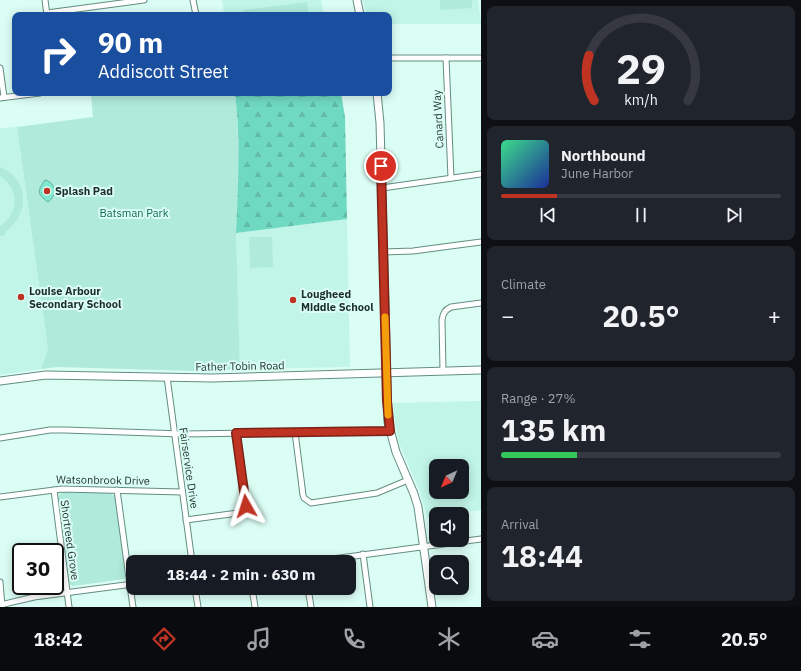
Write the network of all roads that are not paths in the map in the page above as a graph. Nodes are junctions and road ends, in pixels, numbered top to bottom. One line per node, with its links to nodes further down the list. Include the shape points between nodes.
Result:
1 (45, 0): 5 (street)
2 (144, 0): 6 (street)
3 (194, 0): 7 (street)
4 (357, 0): 8 (street)
5 (47, 12)
6 (61, 12)
7 (196, 12)
8 (359, 12)
9 (392, 58): 10 (street)
10 (446, 58): 11 (street); 17 (street, Canard Way)
11 (481, 58)
12 (0, 68): 15 (street)
13 (17, 96): 15 (street)
14 (377, 96): 18 (street)
15 (2, 98)
16 (481, 174): 17 (street)
17 (451, 178): 18 (street)
18 (382, 188): 20 (street)
19 (481, 242): 20 (street, via 413,251)
20 (383, 252): 24 (street)
21 (481, 303): 23 (street, via 451,307 444,313)
22 (481, 370): 23 (street, Father Tobin Road)
23 (443, 371): 24 (street, Father Tobin Road)
24 (386, 373): 25 (street, Father Tobin Road); 27 (street)
25 (167, 377): 26 (street, Father Tobin Road, via 53,375); 30 (street, Fairservice Drive)
26 (0, 381)
27 (390, 431): 28 (street); 32 (street)
28 (295, 432): 29 (street); 32 (street, via 303,495 311,503 377,494)
29 (236, 433): 30 (street); 37 (street, via 246,502 244,508 238,513)
30 (174, 434): 31 (street, via 50,430); 35 (street, Fairservice Drive)
31 (0, 438)
32 (408, 480): 39 (street, via 418,507)
33 (54, 490): 34 (street, Watsonbrook Drive); 36 (street, Watsonbrook Drive); 46 (street, Shortreed Grove)
34 (117, 490): 35 (street, Watsonbrook Drive); 41 (street)
35 (182, 492): 37 (street, Fairservice Drive)
36 (0, 497)
37 (186, 520): 42 (street, Fairservice Drive)
38 (481, 539): 39 (street)
39 (424, 547): 40 (street); 58 (street)
40 (363, 554): 43 (street); 57 (street)
41 (127, 555)
42 (191, 555)
43 (356, 555)
44 (0, 582): 51 (street)
45 (126, 585): 46 (street)
46 (68, 593): 51 (street, via 24,598); 52 (street, Shortreed Grove)
47 (132, 595): 53 (street)
48 (196, 595): 54 (street)
49 (253, 595): 55 (street)
50 (309, 595): 56 (street)
51 (2, 606)
52 (69, 607)
53 (133, 607)
54 (198, 607)
55 (255, 607)
56 (311, 607)
57 (370, 607)
58 (432, 607)

